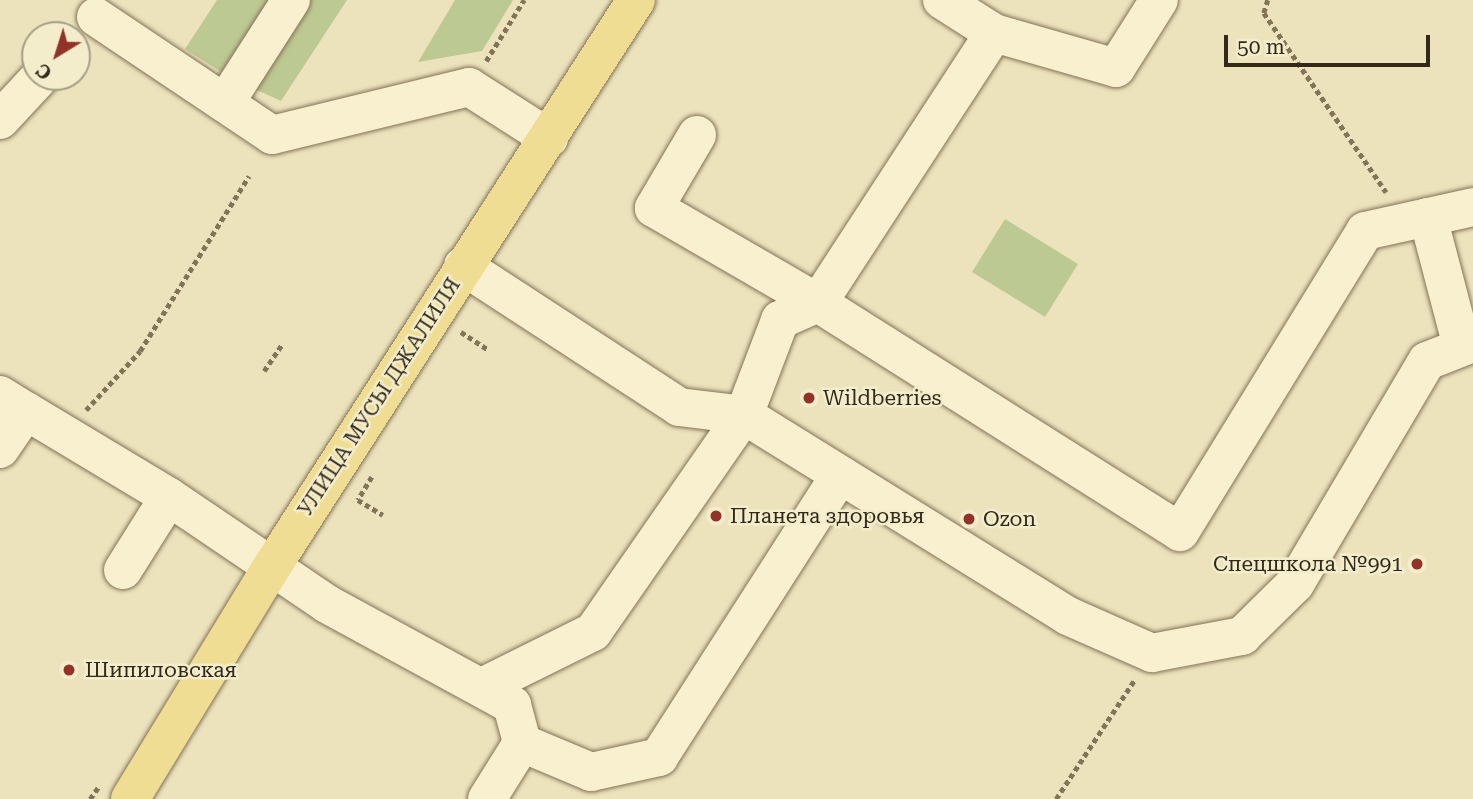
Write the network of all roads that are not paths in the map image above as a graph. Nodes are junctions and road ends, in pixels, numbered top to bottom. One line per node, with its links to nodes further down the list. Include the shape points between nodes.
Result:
1 (291, 0): 8 (lane)
2 (636, 0): 11 (main road, УЛИЦА МУСЫ ДЖАЛИЛЯ)
3 (944, 0): 6 (lane)
4 (1159, 0): 6 (lane, via 1116,68)
5 (92, 18): 8 (lane)
6 (994, 33): 15 (lane)
7 (27, 91): 9 (lane)
8 (225, 103): 11 (lane, via 272,135 470,87)
9 (0, 120)
10 (697, 135): 15 (lane, via 654,208)
11 (549, 138): 14 (main road, УЛИЦА МУСЫ ДЖАЛИЛЯ)
12 (1473, 207): 13 (lane)
13 (1417, 220): 15 (lane, via 1365,231 1180,532); 16 (lane)
14 (463, 267): 18 (lane, via 679,407); 22 (main road, УЛИЦА МУСЫ ДЖАЛИЛЯ)
15 (818, 303): 18 (lane, via 780,320)
16 (1467, 345): 20 (lane, via 1427,361 1295,584 1242,636 1152,653 1068,616)
17 (13, 403): 19 (lane); 21 (lane)
18 (744, 415): 20 (lane); 24 (lane, via 593,632)
19 (0, 449)
20 (840, 475): 25 (lane, via 659,757 591,772)
21 (169, 497): 22 (lane); 23 (lane)
22 (271, 568): 24 (lane, via 327,604); 26 (main road, УЛИЦА МУСЫ ДЖАЛИЛЯ)
23 (123, 570)
24 (482, 687): 25 (lane, via 512,705)
25 (522, 744): 27 (lane)
26 (130, 799)
27 (487, 799)

